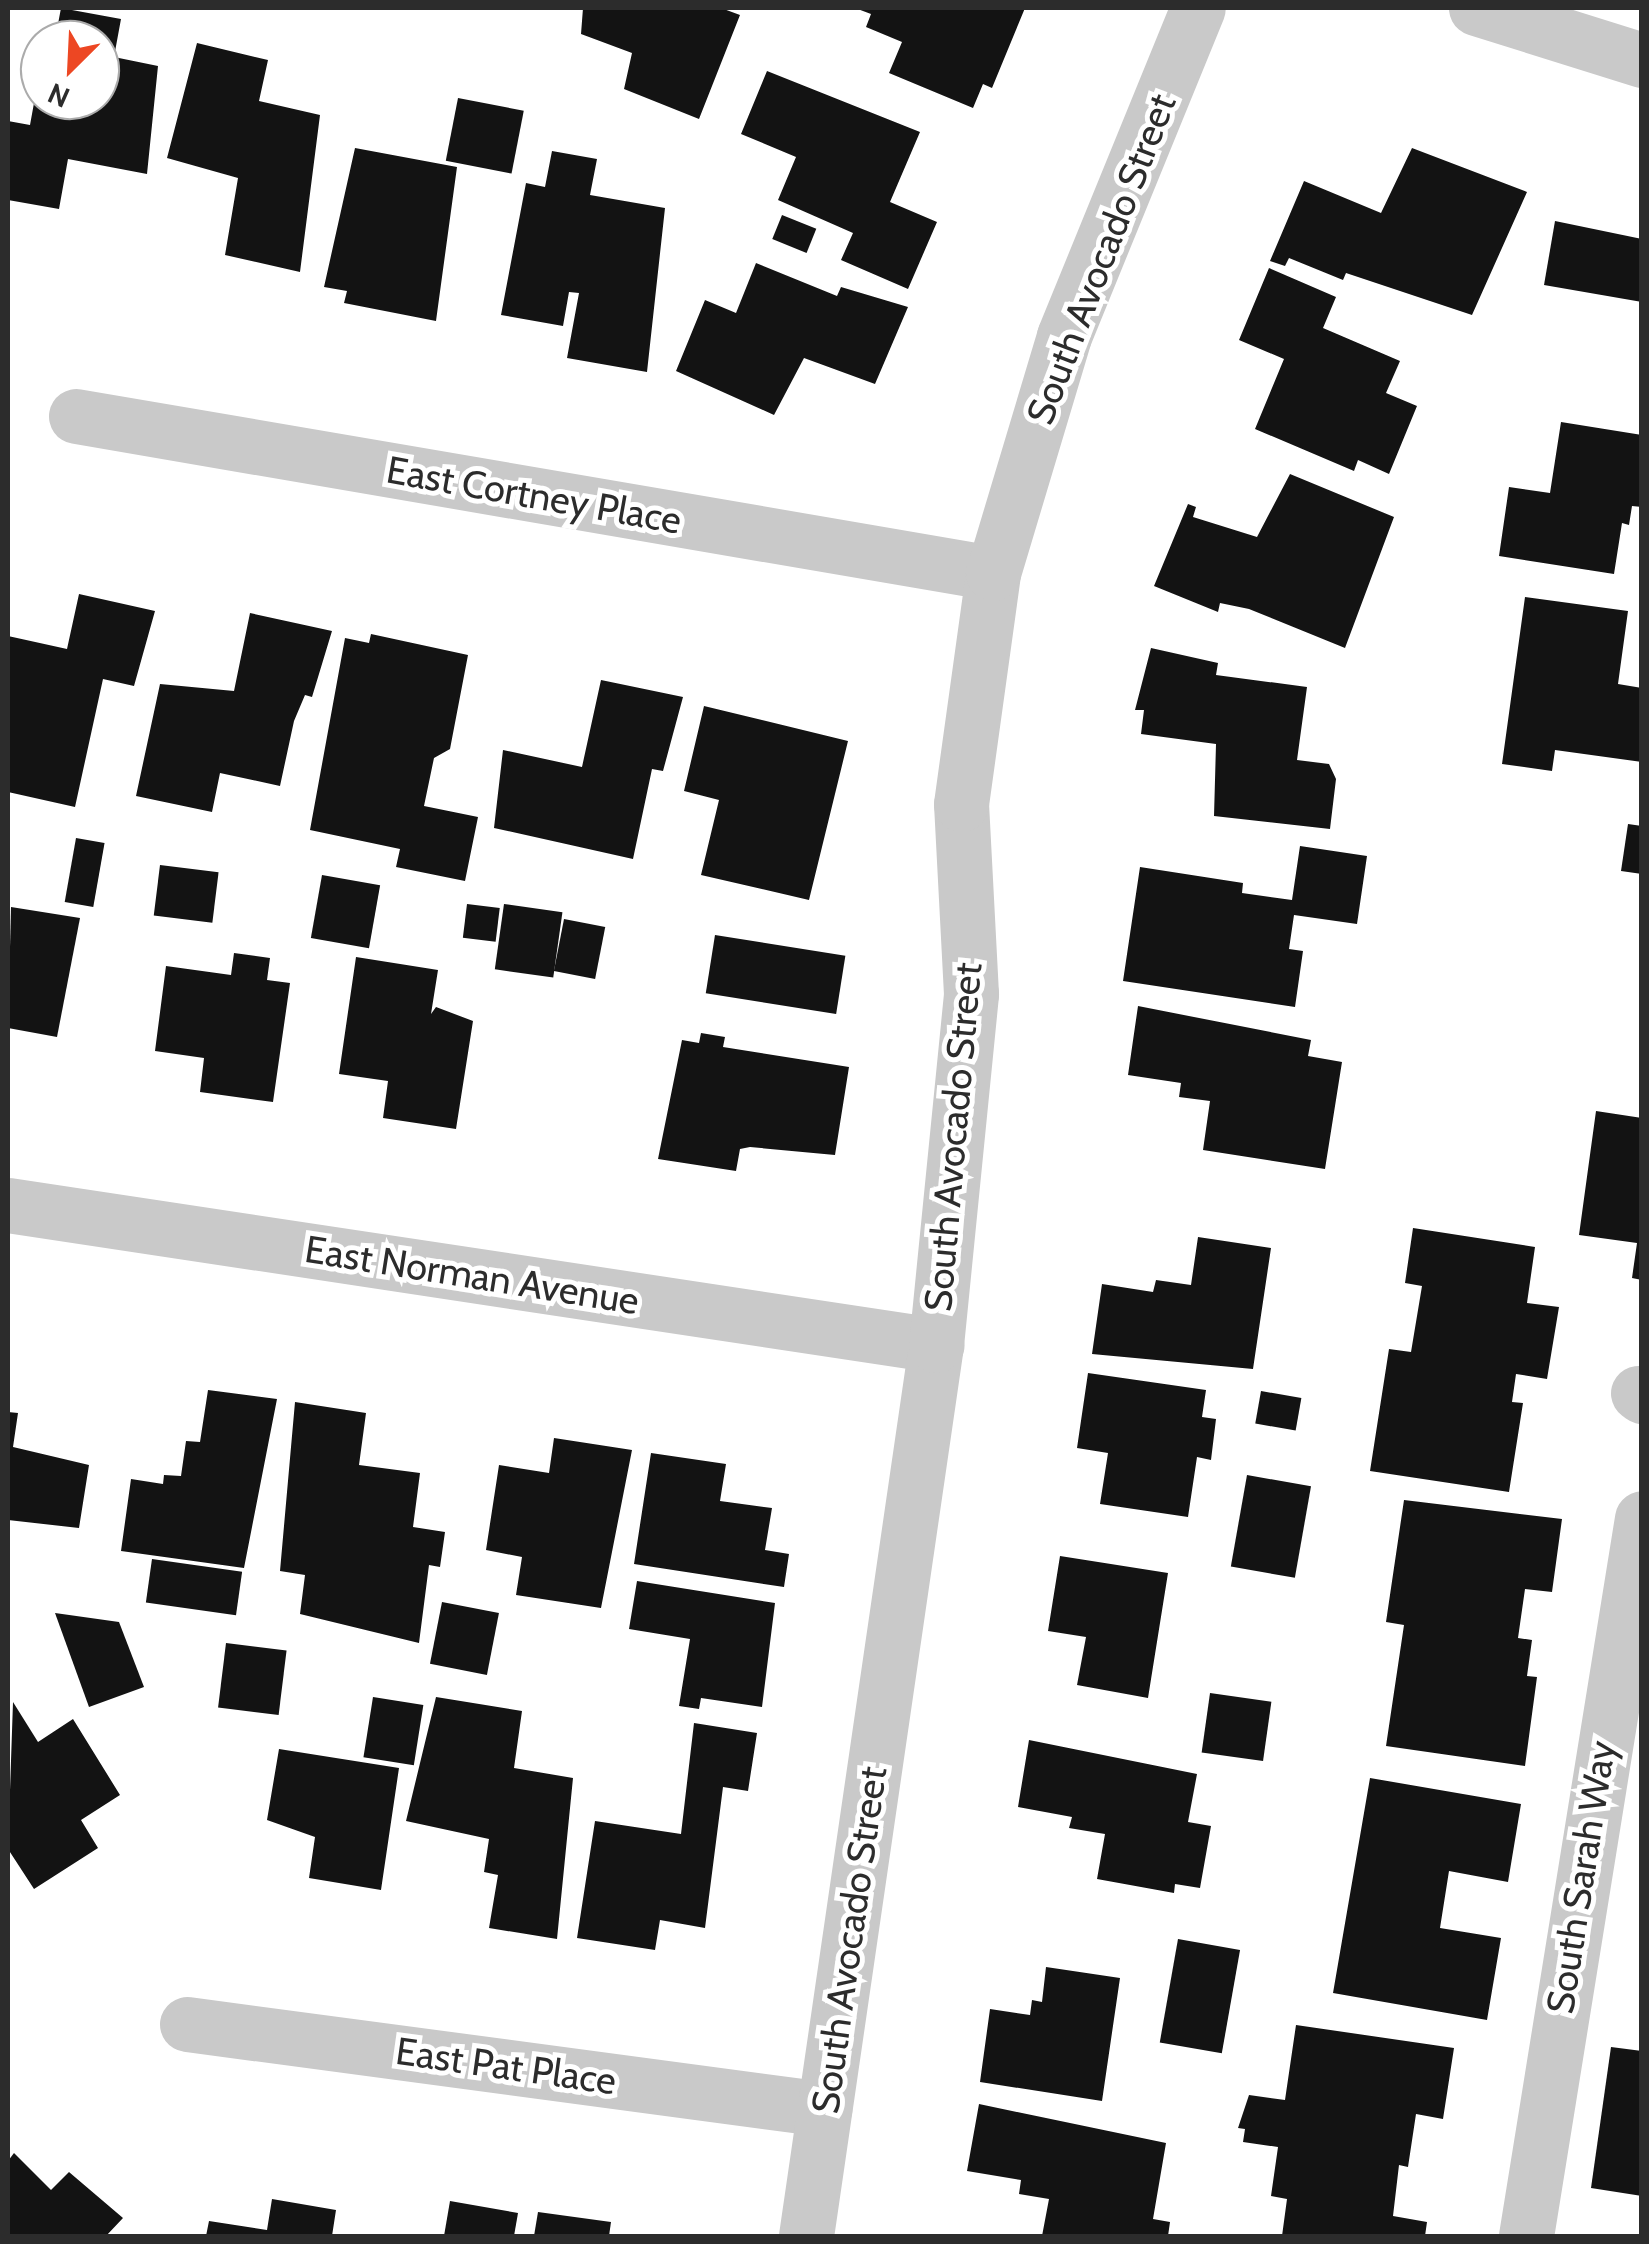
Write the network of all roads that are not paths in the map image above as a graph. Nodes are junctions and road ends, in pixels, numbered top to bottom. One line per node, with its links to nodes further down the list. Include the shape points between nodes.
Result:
1 (1198, 8): 5 (street, South Avocado Street, via 1064,336)
2 (1476, 8): 3 (street)
3 (1642, 60)
4 (76, 416): 5 (street, East Cortney Place)
5 (992, 573): 7 (street, South Avocado Street, via 961,804 972,994)
6 (8, 1205): 7 (street, East Norman Avenue)
7 (936, 1345): 10 (street, South Avocado Street)
8 (1642, 1518): 12 (street, South Sarah Way)
9 (187, 2024): 10 (street, East Pat Place)
10 (824, 2108): 11 (street, South Avocado Street)
11 (806, 2236)
12 (1526, 2236)

